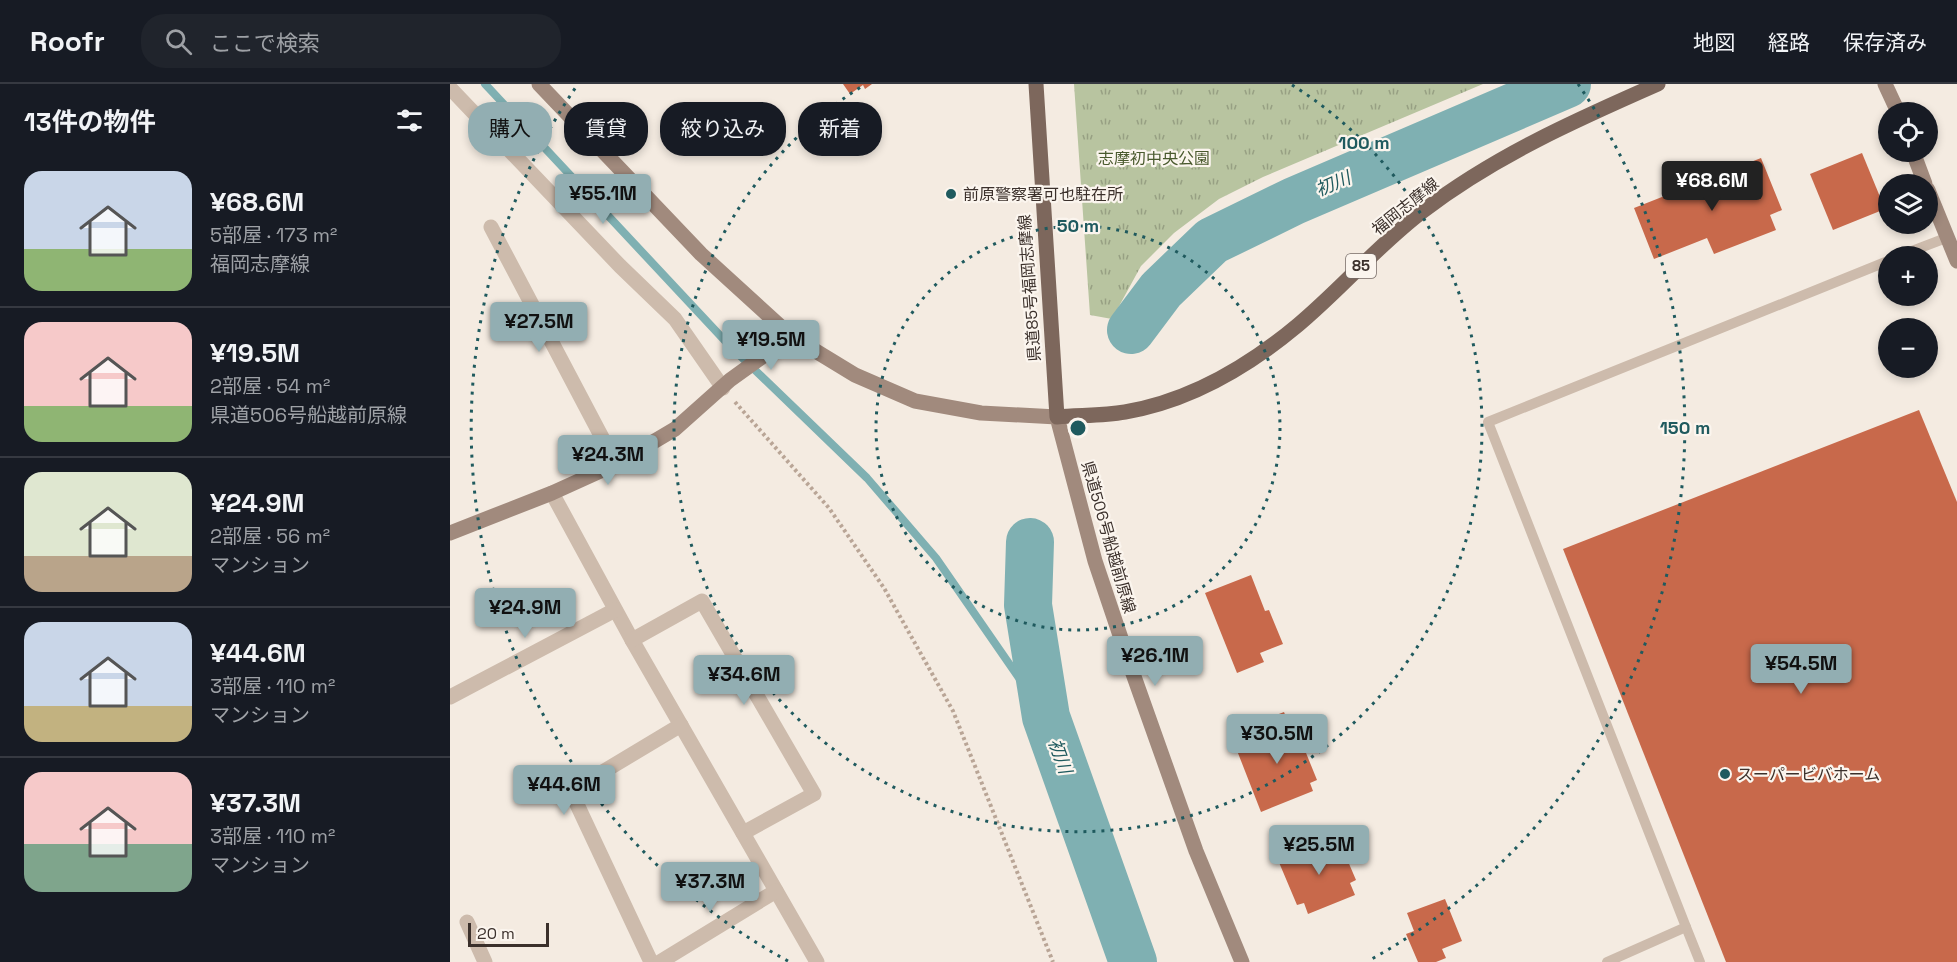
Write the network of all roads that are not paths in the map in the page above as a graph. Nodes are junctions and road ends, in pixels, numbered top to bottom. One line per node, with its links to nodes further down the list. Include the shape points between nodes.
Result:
1 (538, 84): 13 (main road, via 701,254)
2 (1036, 84): 15 (main road, 県道85号福岡志摩線)
3 (1658, 84): 15 (main road, 福岡志摩線 / 85, via 1552,131 1480,171 1421,212 1299,324 1252,360 1192,393 1137,409)
4 (1885, 84): 6 (main road)
5 (450, 88): 14 (street, via 675,318)
6 (1893, 102)
7 (1938, 217): 9 (main road)
8 (491, 227): 16 (street)
9 (1946, 238): 10 (lane); 11 (main road)
10 (1925, 246)
11 (1957, 261)
12 (1878, 265): 26 (lane, via 1488,422)
13 (791, 336): 14 (main road); 15 (main road, via 855,375 915,401 981,413)
14 (726, 384): 16 (main road, via 675,429)
15 (1057, 417): 31 (main road, 県道506号船越前原線, via 1095,561 1131,668 1196,850)
16 (616, 464): 17 (main road)
17 (552, 494): 18 (main road); 19 (street)
18 (450, 533)
19 (615, 610): 20 (street); 21 (street)
20 (632, 640): 22 (street); 23 (street, via 702,601 814,794)
21 (450, 697)
22 (681, 725): 23 (street); 28 (street, via 576,788 574,798)
23 (743, 833): 24 (street)
24 (776, 891): 29 (street); 30 (street)
25 (466, 922): 27 (street)
26 (1686, 927): 32 (lane); 33 (lane)
27 (485, 962)
28 (651, 962)
29 (660, 962)
30 (817, 962)
31 (1242, 962)
32 (1606, 962)
33 (1700, 962)

